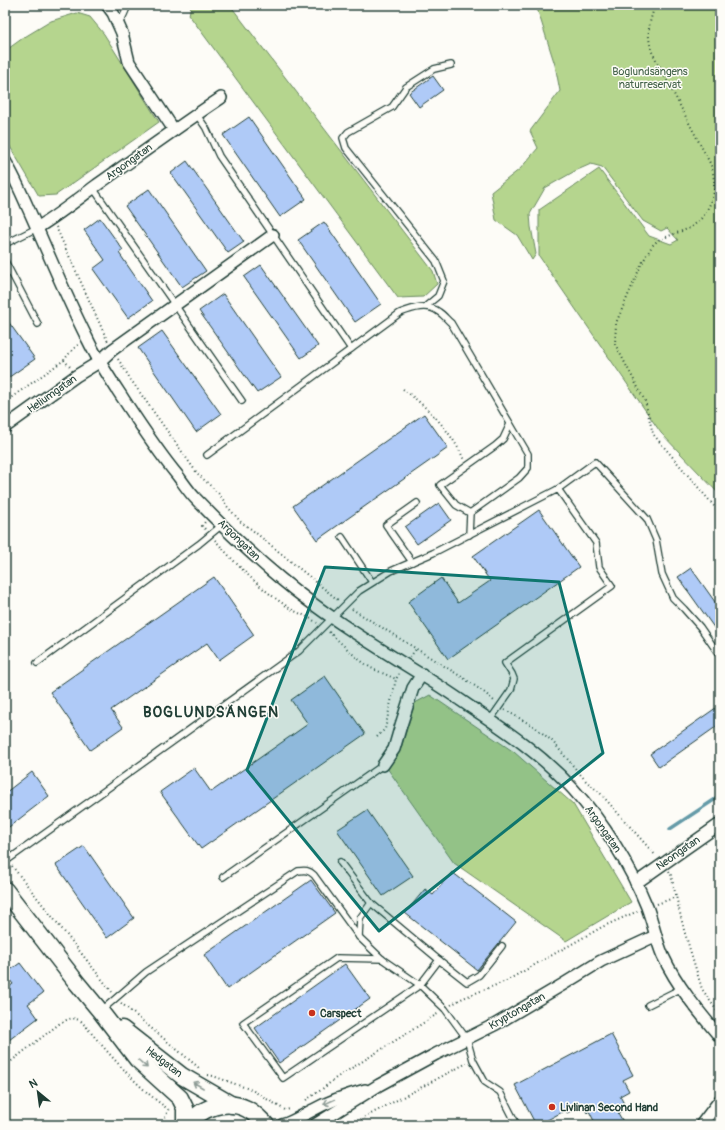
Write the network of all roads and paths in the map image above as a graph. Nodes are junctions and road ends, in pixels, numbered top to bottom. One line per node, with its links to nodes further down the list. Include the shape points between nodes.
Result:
1 (107, 5): 5 (street)
2 (128, 5): 3 (path); 5 (lane, via 123,19)
3 (162, 5)
4 (655, 5): 34 (path, via 648,35 652,52 711,165 714,192 705,214 699,221 690,228 658,240 649,250 616,323 615,344 645,401 653,434)
5 (118, 24): 9 (street, via 129,62)
6 (452, 65): 18 (lane, via 434,70 406,87 392,107 348,132 343,138 346,148 436,261 444,282 438,296)
7 (221, 98): 8 (street, Argongatan)
8 (197, 114): 9 (street, Argongatan); 14 (lane, via 219,156)
9 (174, 130): 11 (street, Argongatan)
10 (5, 161): 13 (street, Argongatan)
11 (93, 188): 12 (street, Argongatan); 17 (lane)
12 (52, 219): 13 (street, Argongatan); 22 (path)
13 (37, 228): 15 (lane); 20 (street, Argongatan)
14 (273, 234): 17 (street); 21 (lane)
15 (5, 244)
16 (5, 262): 19 (lane)
17 (175, 305): 22 (street); 25 (lane)
18 (426, 306): 21 (lane, via 400,313); 27 (lane, via 439,311 451,323)
19 (38, 324)
20 (87, 338): 23 (street, Argongatan); 26 (path, via 64,360)
21 (351, 349): 29 (lane)
22 (112, 350): 23 (street); 40 (path, via 197,473 219,494 240,522)
23 (99, 362): 28 (street, Heliumgatan); 35 (street, Argongatan, via 167,462 194,497)
24 (403, 389): 30 (path, via 441,422 458,446)
25 (242, 401)
26 (5, 402)
27 (510, 424): 30 (lane, via 503,439); 33 (lane, via 528,454 528,468 519,478)
28 (5, 427)
29 (207, 455)
30 (466, 467): 33 (lane, via 440,485 456,505)
31 (558, 489): 36 (lane); 43 (lane, via 595,462 647,519 656,540 662,574 673,598 700,628); 49 (lane, via 596,543 599,568 612,586 505,664 514,679 511,690)
32 (417, 503): 38 (lane, via 386,525)
33 (470, 513): 36 (lane)
34 (720, 513)
35 (222, 525): 42 (street, Argongatan, via 284,581); 44 (lane)
36 (469, 535): 38 (lane)
37 (342, 536): 39 (lane)
38 (412, 562): 39 (lane)
39 (372, 582): 42 (lane, via 359,591)
40 (334, 598)
41 (358, 613): 47 (path, via 465,679)
42 (332, 618): 45 (street, Argongatan); 53 (lane, via 299,651)
43 (720, 656)
44 (37, 663)
45 (422, 674): 49 (street, Argongatan); 51 (street, via 414,688 394,749)
46 (396, 680): 50 (path, via 385,728)
47 (492, 700)
48 (509, 712): 55 (path, via 535,727 552,741)
49 (490, 720): 57 (street, Argongatan, via 537,753 575,791 617,848)
50 (376, 737)
51 (383, 764): 56 (lane)
52 (720, 824): 55 (street, Neongatan)
53 (6, 861): 70 (path)
54 (340, 862): 60 (lane)
55 (663, 864): 57 (street, Neongatan); 59 (path, via 671,874)
56 (222, 877)
57 (636, 883): 63 (street, Argongatan, via 648,910)
58 (5, 890): 73 (street, Hedgatan)
59 (676, 897): 61 (path); 75 (path, via 702,989)
60 (371, 903): 64 (lane, via 360,918); 67 (lane)
61 (659, 903)
62 (638, 910): 71 (path, via 602,927 506,981)
63 (655, 936): 69 (street, Argongatan); 77 (street, Kryptongatan, via 602,961)
64 (359, 937): 66 (lane); 70 (lane, via 310,871 298,871 146,972)
65 (502, 946): 67 (lane, via 479,975 467,982)
66 (382, 959): 68 (lane); 68 (lane, via 337,958 243,1023 283,1078)
67 (439, 960): 68 (lane)
68 (420, 985): 77 (lane, via 445,1009)
69 (682, 988): 72 (lane); 76 (street, Argongatan)
70 (117, 998): 73 (lane); 80 (path, via 198,1067)
71 (453, 1003)
72 (648, 1004)
73 (101, 1012): 86 (street, Hedgatan, one-way to 73, via 182,1076); 90 (street, Hedgatan, one-way to 90, via 137,1059 180,1098 185,1108)
74 (438, 1013): 84 (path, via 336,1078)
75 (720, 1014)
76 (720, 1037)
77 (467, 1039): 78 (lane); 82 (street, Kryptongatan)
78 (473, 1060): 95 (path); 96 (lane, via 485,1082 500,1092)
79 (5, 1066): 88 (path, via 59,1024 75,1018 81,1021 127,1074)
80 (201, 1074)
81 (207, 1075): 87 (path, via 252,1090 285,1110)
82 (379, 1085): 93 (street, Kryptongatan, one-way to 93, via 337,1098); 94 (street, Kryptongatan)
83 (720, 1100): 97 (street)
84 (305, 1101)
85 (172, 1105): 88 (path)
86 (232, 1105): 91 (street, via 216,1106 202,1111); 92 (street, via 246,1108)
87 (294, 1108)
88 (168, 1109): 89 (path)
89 (162, 1125)
90 (184, 1125)
91 (189, 1125)
92 (266, 1125)
93 (282, 1125)
94 (315, 1125)
95 (350, 1125)
96 (517, 1125)
97 (701, 1125)

